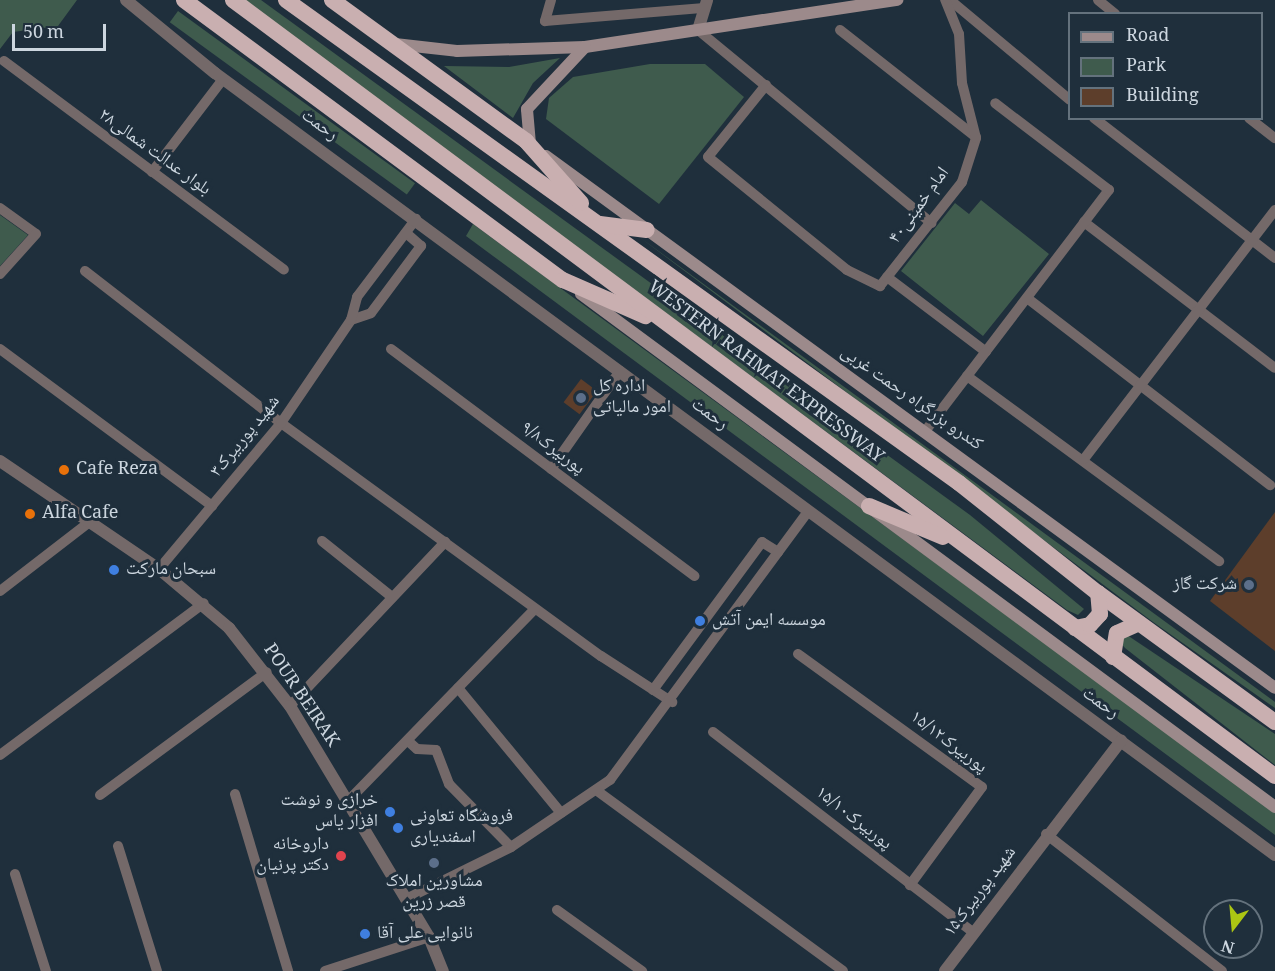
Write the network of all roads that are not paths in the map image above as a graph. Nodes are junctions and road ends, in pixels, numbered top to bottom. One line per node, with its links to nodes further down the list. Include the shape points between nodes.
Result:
1 (126, 0): 17 (street, رحمت)
2 (184, 0): 40 (highway)
3 (233, 0): 45 (highway, WESTERN RAHMAT EXPRESSWAY)
4 (286, 0): 32 (highway, WESTERN RAHMAT EXPRESSWAY)
5 (332, 0): 14 (highway)
6 (551, 0): 10 (street, via 545,21)
7 (897, 0): 12 (main road)
8 (947, 0): 19 (street); 23 (street, via 959,34 962,83)
9 (1098, 0): 11 (street)
10 (706, 4): 12 (street)
11 (1113, 12)
12 (699, 30): 15 (main road); 18 (street)
13 (840, 30): 23 (street)
14 (395, 44): 15 (main road, via 457,51); 25 (highway)
15 (585, 47): 25 (main road, via 527,110)
16 (4, 61): 26 (street, بلوار عدالت شمالی۲۸)
17 (223, 79): 26 (street); 29 (street, رحمت)
18 (766, 85): 31 (street); 41 (street, via 708,157 847,270)
19 (1068, 99)
20 (995, 103): 30 (street, via 1109,190)
21 (1097, 120): 35 (street)
22 (1252, 120): 24 (street)
23 (976, 138): 31 (street, امام خمینی۴۰, via 962,182)
24 (1275, 138)
25 (526, 141): 32 (highway); 33 (main road, کندرو بزرگراه رحمت غربی)
26 (152, 172): 37 (street, بلوار عدالت شمالی۲۸)
27 (0, 208): 39 (street, via 36,234)
28 (1275, 210): 35 (street)
29 (416, 219): 34 (street); 50 (street, رحمت)
30 (1084, 222): 42 (street); 43 (street)
31 (931, 223): 41 (street, امام خمینی۴۰)
32 (599, 224): 33 (highway); 71 (highway, WESTERN RAHMAT EXPRESSWAY, via 959,483)
33 (647, 230): 54 (main road, کندرو بزرگراه رحمت غربی)
34 (406, 233): 44 (street, via 357,297); 44 (street, via 421,246 371,313)
35 (1252, 240): 36 (street); 43 (street)
36 (1275, 258)
37 (284, 270)
38 (85, 272): 53 (street)
39 (0, 274)
40 (562, 280): 45 (highway); 60 (main road)
41 (884, 281): 48 (street)
42 (1027, 298): 48 (street); 52 (street)
43 (1198, 310): 49 (street); 52 (street)
44 (351, 320): 53 (street, شهید پوربیرک۳)
45 (673, 329): 65 (highway, WESTERN RAHMAT EXPRESSWAY)
46 (0, 349): 59 (street)
47 (390, 349): 57 (street, پوربیرک۹/۸)
48 (986, 352): 51 (street)
49 (1275, 368)
50 (620, 371): 57 (street); 61 (street, رحمت)
51 (967, 376): 54 (street); 55 (street)
52 (1140, 386): 55 (street); 58 (street)
53 (281, 423): 59 (street, شهید پوربیرک۳); 64 (street)
54 (926, 430): 81 (main road, کندرو بزرگراه رحمت غربی)
55 (1084, 459): 67 (street)
56 (0, 461): 62 (street, POUR BEIRAK)
57 (550, 469): 69 (street, پوربیرک۹/۸)
58 (1269, 485)
59 (212, 506): 68 (street, شهید پوربیرک۳)
60 (869, 506): 65 (highway); 95 (main road)
61 (808, 511): 66 (street); 88 (street, رحمت)
62 (91, 521): 68 (street, POUR BEIRAK); 70 (street)
63 (322, 541): 72 (street)
64 (444, 542): 72 (street); 74 (street)
65 (968, 548): 76 (highway, WESTERN RAHMAT EXPRESSWAY)
66 (778, 552): 82 (street, via 762,542); 83 (street)
67 (1220, 561)
68 (159, 569): 73 (street, POUR BEIRAK)
69 (694, 576)
70 (0, 591)
71 (1098, 592): 75 (highway, WESTERN RAHMAT EXPRESSWAY); 76 (highway, via 1100,614 1090,625)
72 (392, 597): 84 (street)
73 (204, 603): 79 (street, POUR BEIRAK); 89 (street)
74 (535, 609): 80 (street); 82 (street)
75 (1139, 623): 78 (highway, via 1117,633); 85 (highway, WESTERN RAHMAT EXPRESSWAY)
76 (1075, 628): 78 (highway, WESTERN RAHMAT EXPRESSWAY)
77 (798, 654): 102 (street, پوربیرک۱۵/۱۲, via 982,787)
78 (1113, 657): 90 (highway, WESTERN RAHMAT EXPRESSWAY)
79 (267, 672): 84 (street, POUR BEIRAK); 93 (street)
80 (458, 688): 87 (street); 96 (street)
81 (1275, 688)
82 (653, 690): 83 (street)
83 (672, 702): 91 (street, via 610,780)
84 (290, 706): 94 (street, POUR BEIRAK)
85 (1275, 722)
86 (713, 732): 102 (street, پوربیرک۱۵/۱۰)
87 (408, 741): 94 (street); 99 (street, via 417,749 436,750 450,784)
88 (1121, 741): 97 (street, شهید پوربیرک۱۵); 100 (street, رحمت)
89 (0, 755)
90 (1275, 776)
91 (596, 790): 96 (street); 113 (street)
92 (235, 794): 109 (street)
93 (100, 795)
94 (347, 802): 103 (street, POUR BEIRAK)
95 (1275, 807)
96 (561, 813): 99 (street)
97 (1046, 834): 105 (street, شهید پوربیرک۱۵); 115 (street)
98 (118, 846): 108 (street)
99 (511, 847): 103 (street)
100 (1275, 855)
101 (15, 874): 107 (street)
102 (910, 885): 105 (street, پوربیرک۱۵/۱۰)
103 (406, 898): 106 (street, POUR BEIRAK)
104 (558, 910): 112 (street)
105 (973, 932): 114 (street, شهید پوربیرک۱۵)
106 (429, 937): 110 (street); 111 (street, POUR BEIRAK)
107 (46, 971)
108 (157, 971)
109 (288, 971)
110 (325, 971)
111 (443, 971)
112 (642, 971)
113 (843, 971)
114 (945, 971)
115 (1222, 971)

